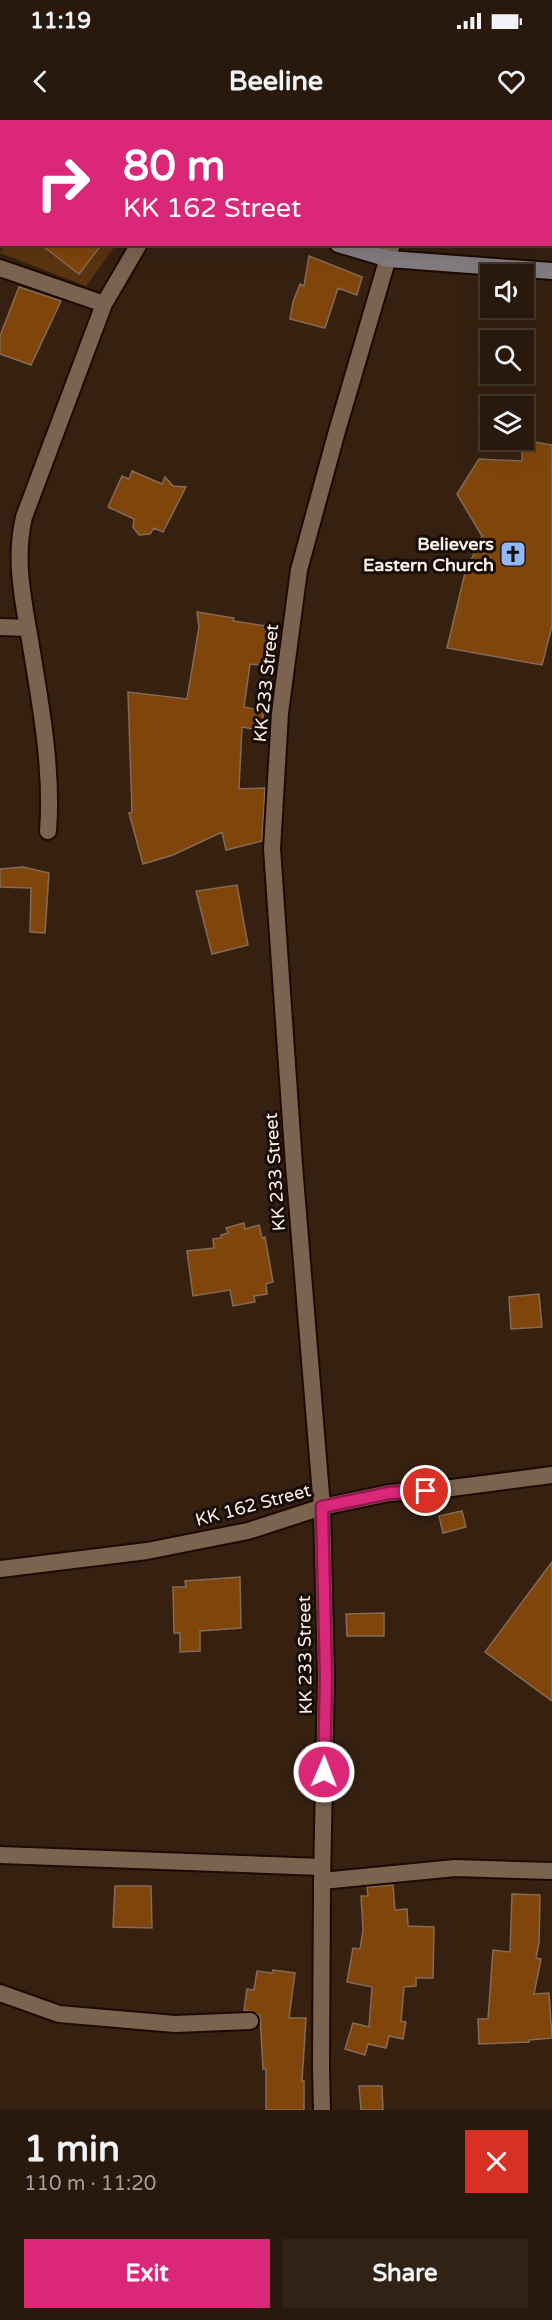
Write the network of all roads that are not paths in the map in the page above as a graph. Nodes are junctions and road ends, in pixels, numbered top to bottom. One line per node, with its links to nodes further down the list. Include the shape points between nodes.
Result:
1 (138, 246): 6 (street)
2 (351, 246): 3 (main road)
3 (391, 252): 5 (main road); 11 (street, KK 233 Street, via 299,570 280,713 272,849)
4 (0, 268): 6 (street)
5 (552, 270)
6 (104, 304): 8 (street, via 24,518 19,576)
7 (0, 627): 8 (street)
8 (28, 628): 9 (street, via 49,790)
9 (48, 831)
10 (552, 1475): 11 (street, KK 162 Street, via 389,1493)
11 (322, 1507): 12 (street, KK 162 Street, via 248,1531 147,1551); 15 (street, KK 233 Street, via 326,1677)
12 (0, 1569)
13 (0, 1855): 15 (street)
14 (552, 1871): 15 (street, via 455,1868)
15 (322, 1874): 18 (street, KK 233 Street)
16 (0, 1993): 17 (street, via 59,2014 175,2024)
17 (250, 2021)
18 (322, 2110)

